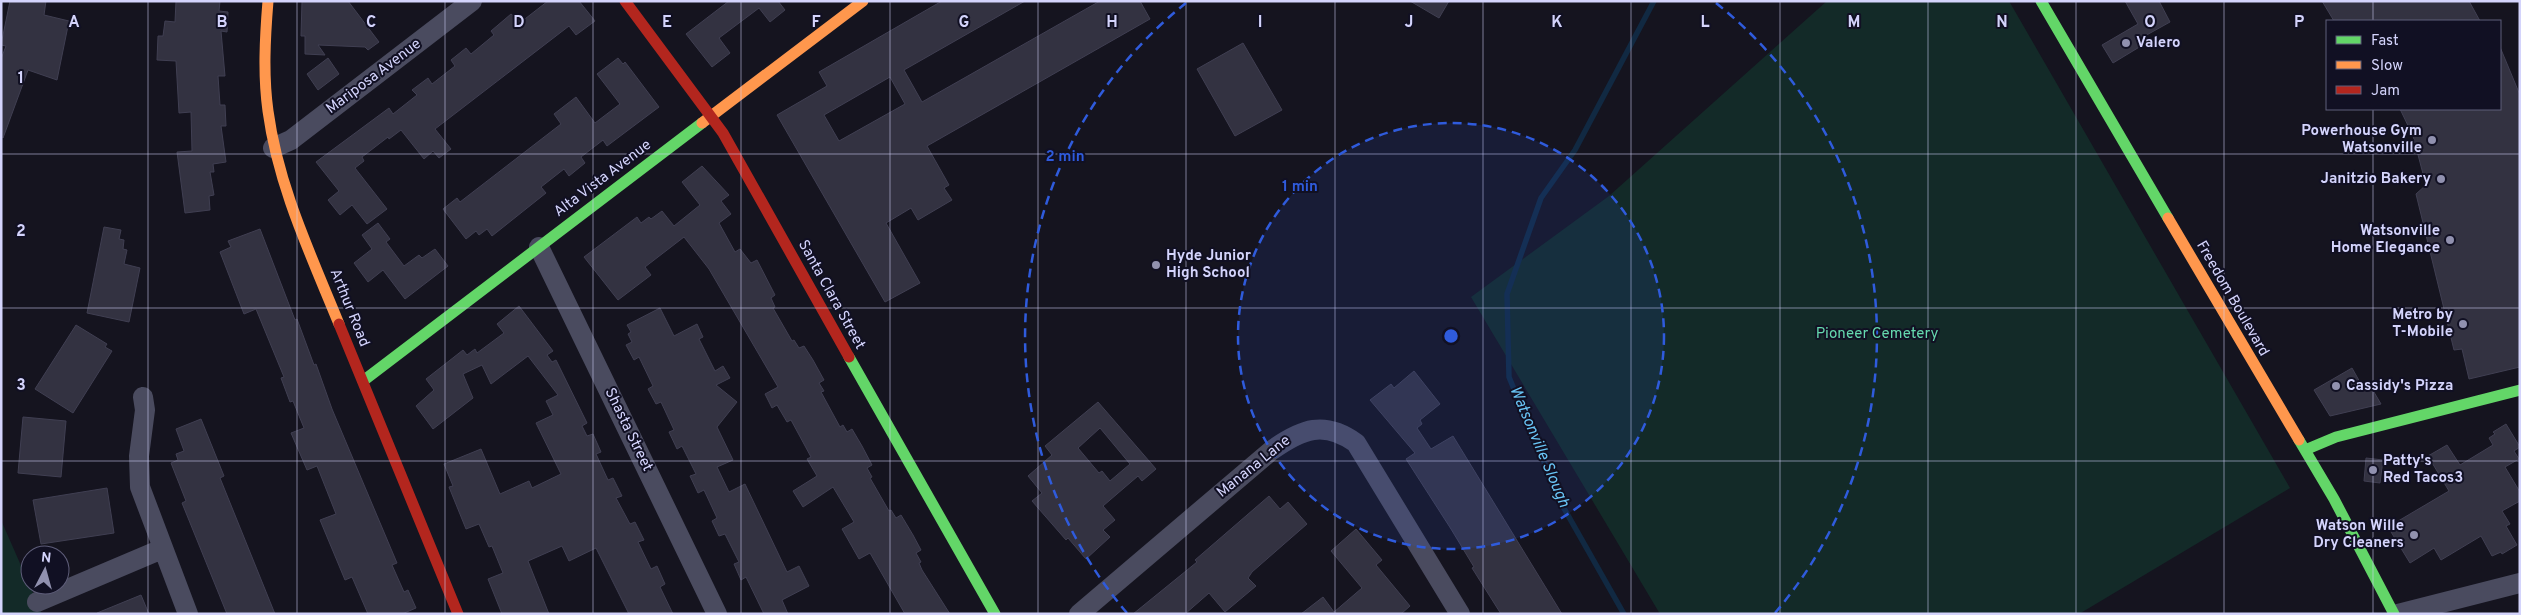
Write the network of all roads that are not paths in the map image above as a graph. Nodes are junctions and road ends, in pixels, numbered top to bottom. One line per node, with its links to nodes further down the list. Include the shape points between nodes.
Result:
1 (268, 1): 7 (street, Arthur Road, via 265,83)
2 (472, 1): 7 (street, Mariposa Avenue, via 291,140)
3 (625, 1): 6 (street, Santa Clara Street)
4 (863, 1): 6 (street, Alta Vista Avenue)
5 (2040, 1): 12 (street, Freedom Boulevard)
6 (712, 116): 8 (street, Alta Vista Avenue); 20 (street, Santa Clara Street)
7 (273, 148): 9 (street, Arthur Road, via 295,217)
8 (539, 247): 9 (street, Alta Vista Avenue); 19 (street, Shasta Street)
9 (363, 381): 18 (street, Arthur Road)
10 (2520, 390): 12 (street, via 2336,437)
11 (143, 397): 13 (street, via 140,487)
12 (2305, 450): 22 (street, Freedom Boulevard, via 2349,525)
13 (162, 549): 15 (street); 17 (street)
14 (2520, 583): 23 (street)
15 (37, 602)
16 (1457, 612): 21 (street, Manana Lane, via 1356,443 1344,434 1312,429 1297,433 1272,450)
17 (188, 614)
18 (458, 614)
19 (717, 614)
20 (995, 614)
21 (1079, 614)
22 (2394, 614)
23 (2398, 614)

